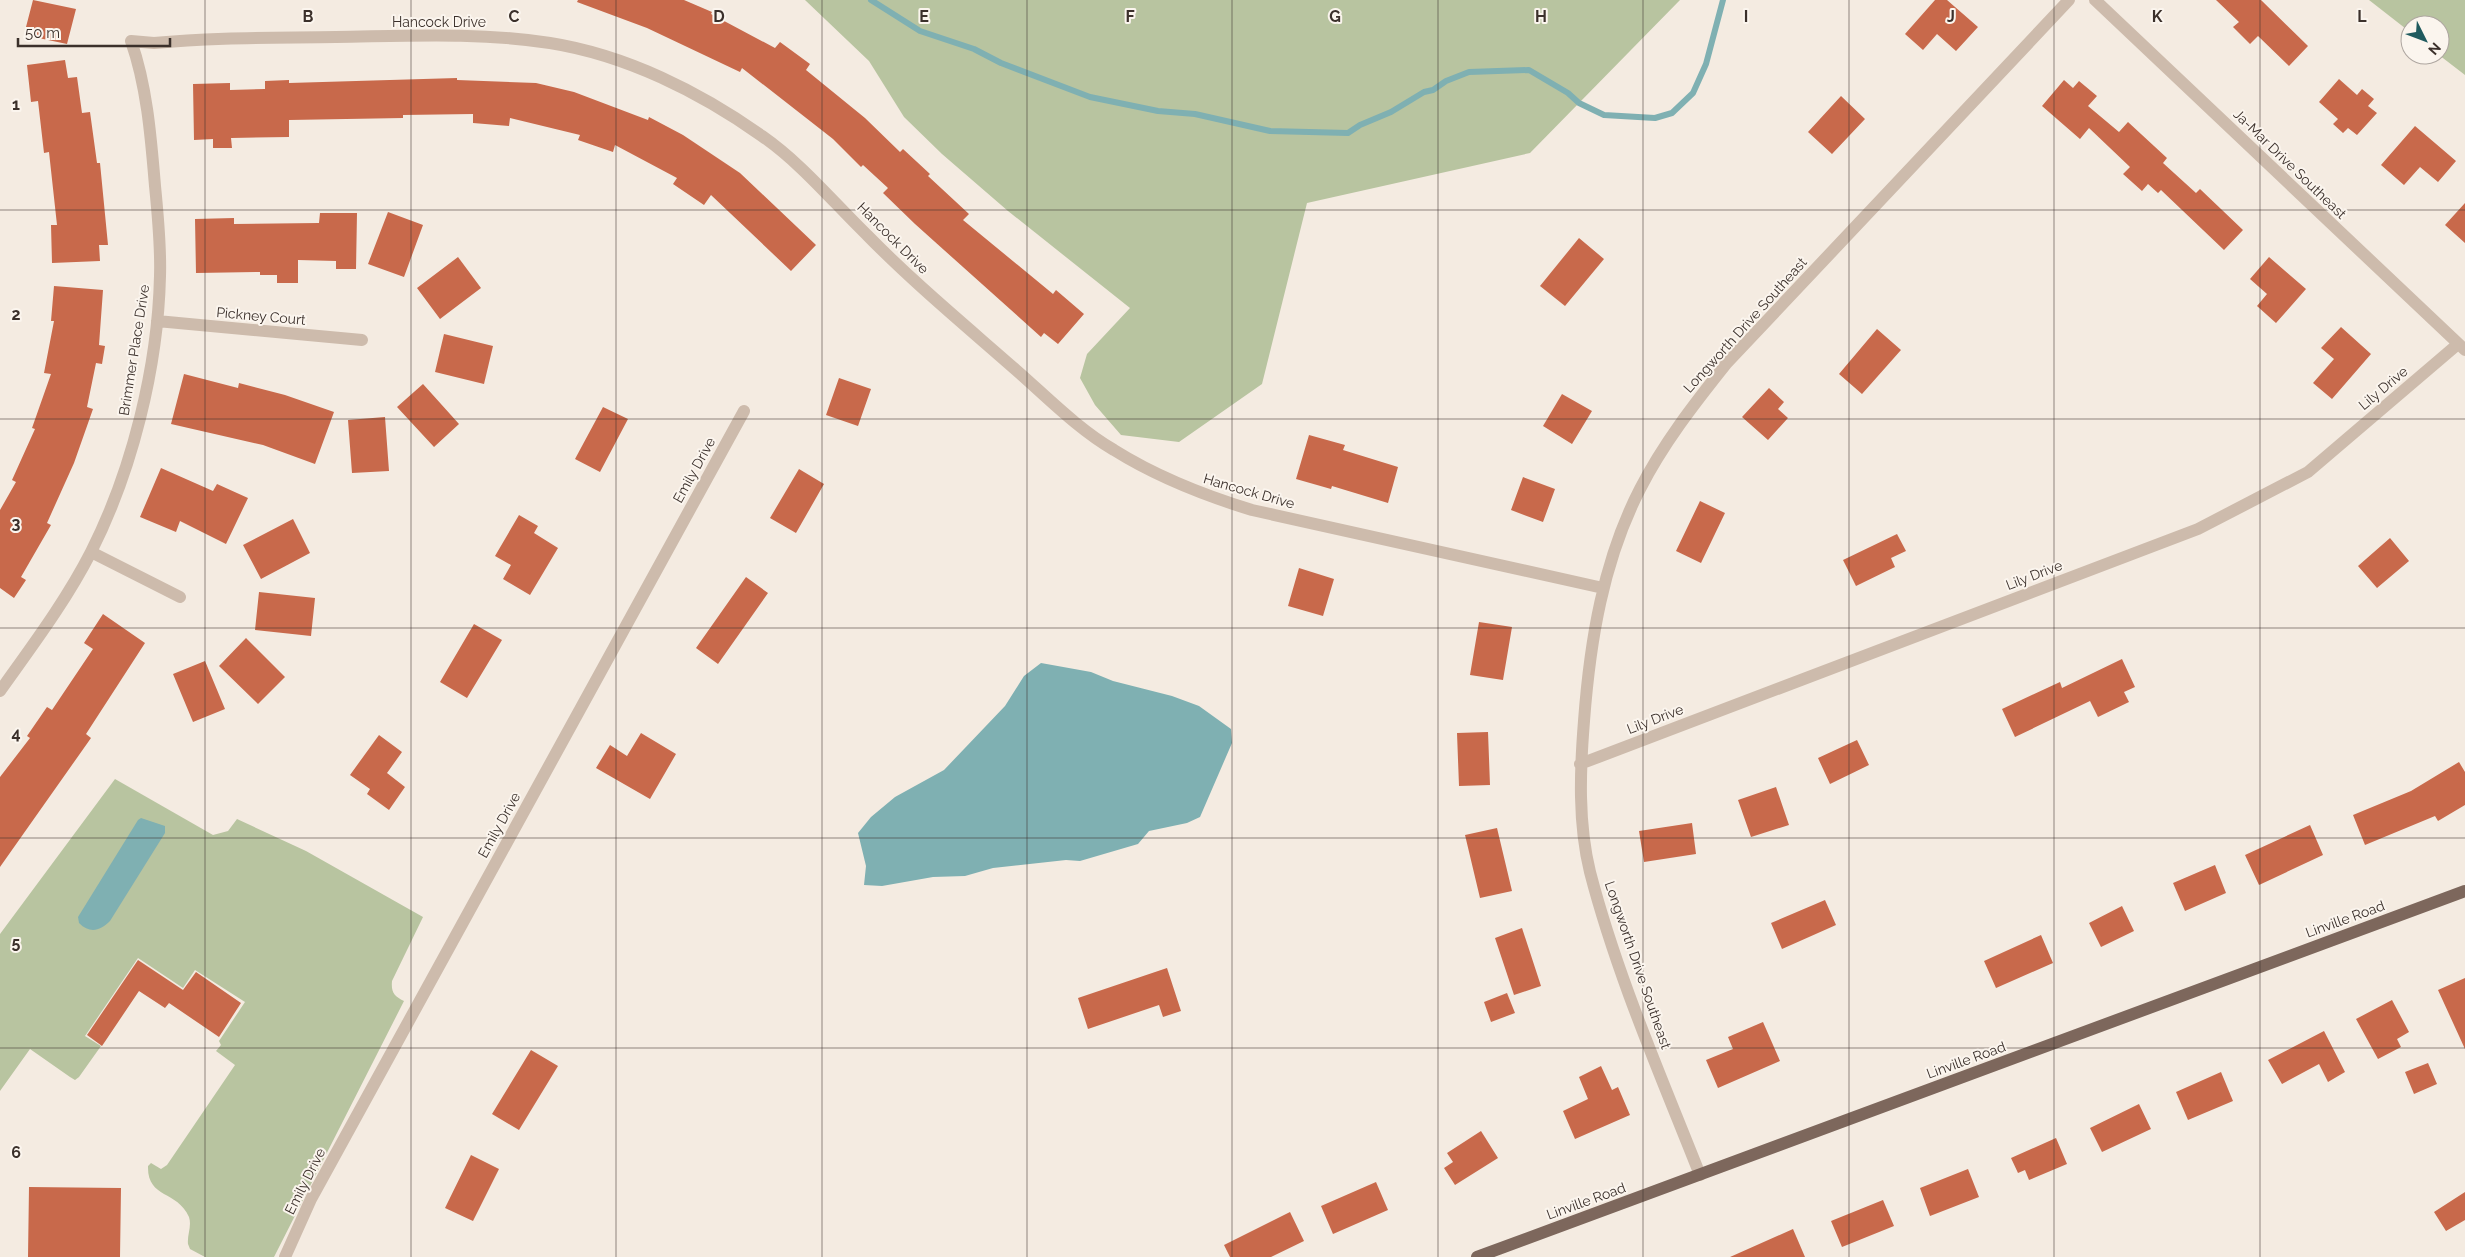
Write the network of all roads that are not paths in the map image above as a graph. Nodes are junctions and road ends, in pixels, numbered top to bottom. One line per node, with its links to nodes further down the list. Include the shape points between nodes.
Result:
1 (2069, 0): 9 (street, Longworth Drive Southeast, via 1726,364 1694,404 1639,490)
2 (2096, 0): 6 (street, Ja-Mar Drive Southeast)
3 (132, 41): 4 (street, Brimmer Place Drive, via 138,59 153,157 160,276); 9 (street, Hancock Drive, via 504,37 553,43 601,55 650,73 698,96 764,137 829,194 913,280 1111,449 1205,496 1252,510)
4 (157, 321): 5 (street, Pickney Court); 8 (street, Brimmer Place Drive, via 145,399 132,451)
5 (362, 340)
6 (2462, 347): 12 (street, Lily Drive, via 2308,472 2198,529)
7 (744, 410): 15 (street, Emily Drive, via 316,1191)
8 (91, 552): 10 (street); 11 (street, Brimmer Place Drive, via 67,594)
9 (1602, 588): 12 (street, Longworth Drive Southeast, via 1586,694)
10 (180, 597)
11 (0, 691)
12 (1580, 764): 14 (street, Longworth Drive Southeast, via 1582,818 1595,888 1622,974)
13 (2465, 891): 14 (main road, Linville Road)
14 (1700, 1175): 16 (main road, Linville Road)
15 (285, 1257)
16 (1477, 1257)

